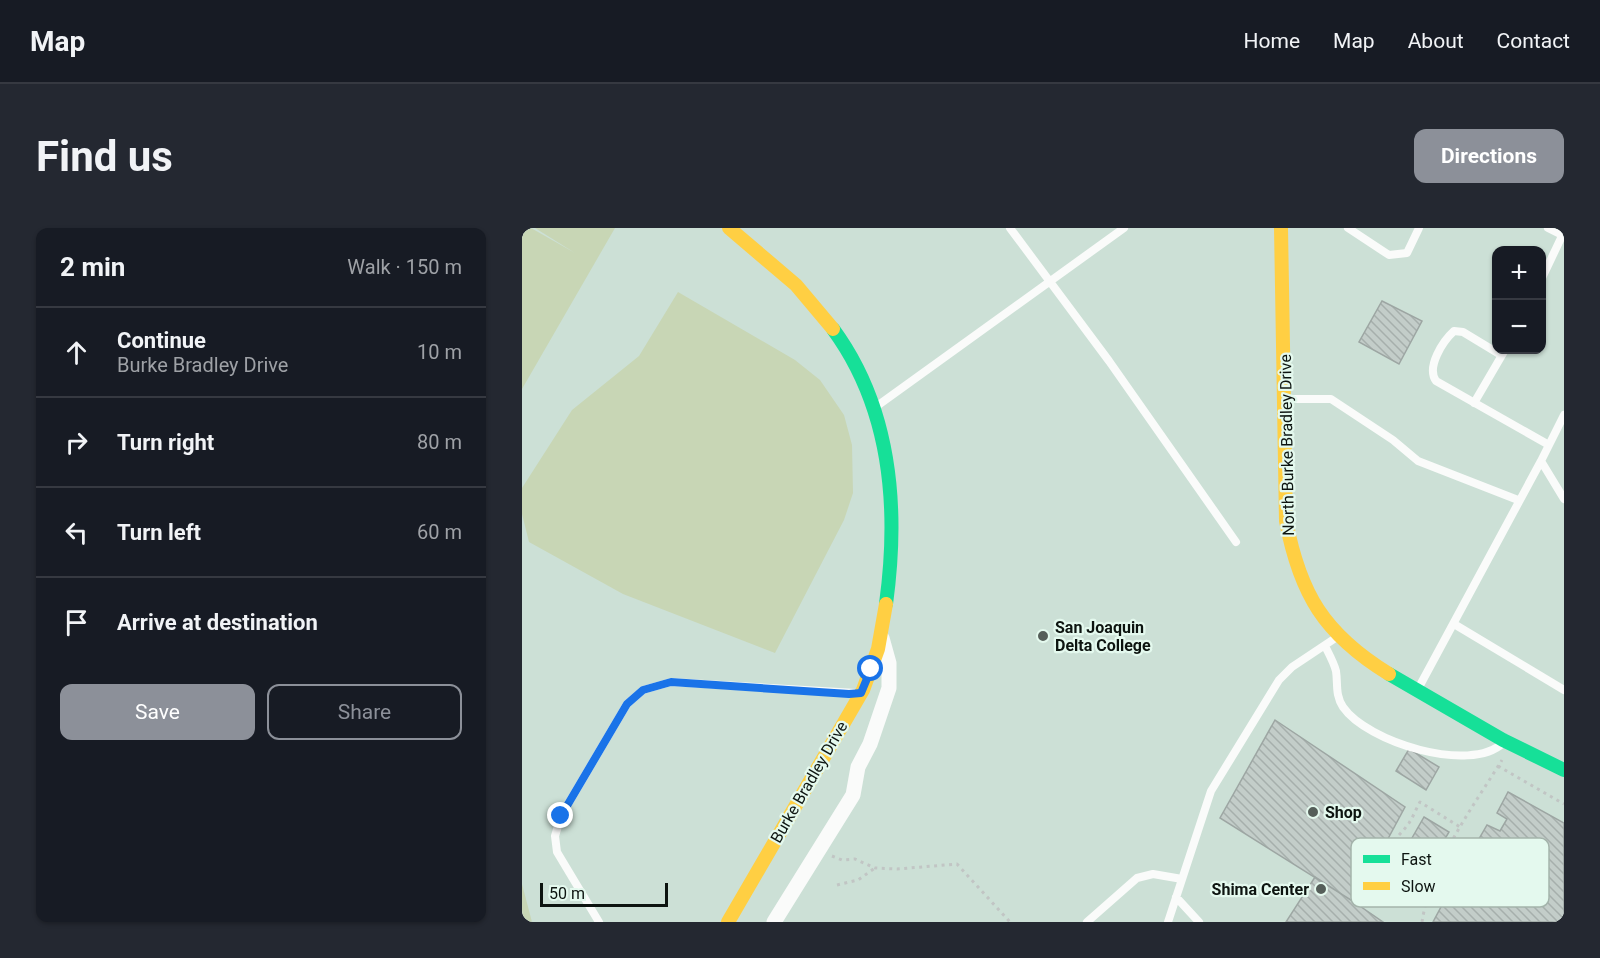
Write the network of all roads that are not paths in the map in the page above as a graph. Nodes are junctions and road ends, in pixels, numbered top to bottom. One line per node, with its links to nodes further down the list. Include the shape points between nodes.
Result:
1 (729, 228): 15 (street, Burke Bradley Drive, via 790,277 817,307 838,336)
2 (1010, 228): 10 (lane)
3 (1124, 228): 10 (lane)
4 (1281, 228): 13 (street, North Burke Bradley Drive)
5 (1348, 228): 6 (lane, via 1389,255 1407,253)
6 (1419, 228)
7 (1548, 228): 8 (lane)
8 (1563, 236): 9 (lane)
9 (1546, 270)
10 (1051, 283): 15 (lane); 21 (lane)
11 (1492, 346): 14 (lane, via 1454,331 1432,367 1431,375 1436,381)
12 (1502, 354): 14 (lane)
13 (1285, 399): 20 (lane, via 1331,399 1418,461); 23 (street, North Burke Bradley Drive, via 1289,543 1294,565 1308,597)
14 (1474, 404): 17 (lane)
15 (874, 408): 24 (street, Burke Bradley Drive, via 891,477 893,525)
16 (1564, 415): 17 (lane)
17 (1548, 445): 18 (lane)
18 (1541, 461): 19 (lane); 20 (lane)
19 (1564, 499)
20 (1518, 500): 22 (lane)
21 (1236, 542)
22 (1454, 624): 26 (lane); 27 (lane)
23 (1339, 636): 25 (lane); 27 (street, North Burke Bradley Drive, via 1371,664)
24 (882, 638): 28 (street, Burke Bradley Drive); 35 (street, Burke Bradley Drive, via 889,663 889,688 858,767 853,795)
25 (1325, 646): 29 (lane, via 1336,670 1336,690 1344,708 1364,726 1431,754 1486,755); 31 (lane, via 1279,680 1211,791)
26 (1564, 690)
27 (1417, 691): 29 (street, North Burke Bradley Drive)
28 (861, 693): 33 (lane, via 671,682 643,690 627,704 561,816 555,836 557,852); 34 (street, Burke Bradley Drive)
29 (1508, 743): 30 (street, North Burke Bradley Drive)
30 (1564, 770)
31 (1182, 879): 32 (lane); 36 (lane, via 1153,874 1137,878)
32 (1176, 897): 37 (lane); 38 (lane)
33 (599, 922)
34 (728, 922)
35 (774, 922)
36 (1087, 922)
37 (1168, 922)
38 (1199, 922)

